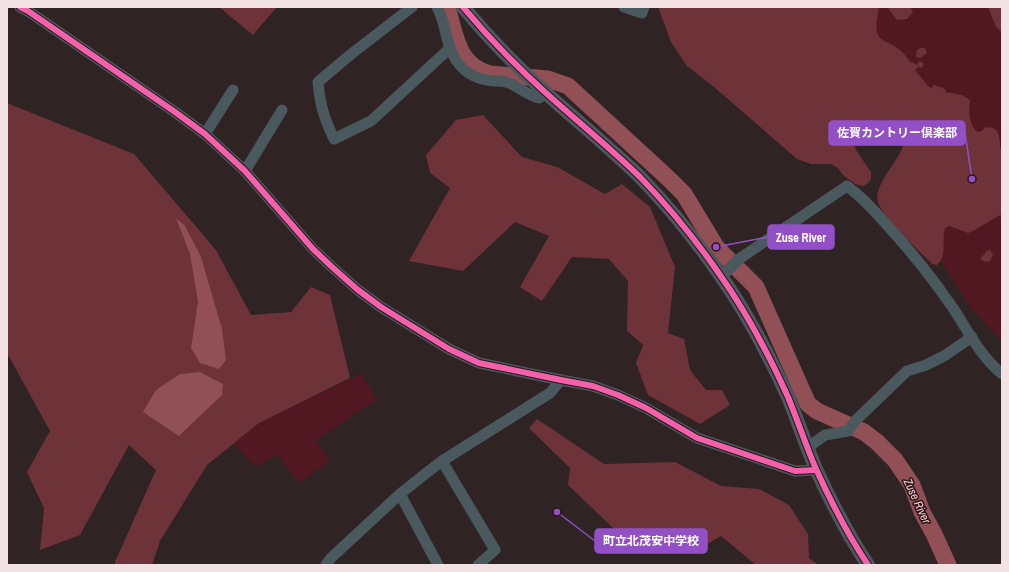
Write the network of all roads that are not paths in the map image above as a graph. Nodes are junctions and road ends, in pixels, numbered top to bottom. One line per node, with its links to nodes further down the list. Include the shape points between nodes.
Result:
1 (20, 7): 11 (street)
2 (412, 7): 7 (street, via 318,82 320,101 334,139 371,121)
3 (437, 7): 7 (street)
4 (463, 7): 9 (street, via 518,67)
5 (624, 7): 6 (street, via 642,13)
6 (644, 7)
7 (450, 48): 9 (street, via 460,66 478,78 508,82 539,98)
8 (233, 90): 11 (street)
9 (543, 90): 13 (street, via 640,178)
10 (282, 110): 12 (street)
11 (205, 134): 12 (street)
12 (245, 171): 16 (street, via 313,249 381,307 449,349 479,363)
13 (725, 273): 14 (street, via 739,259 847,186 863,199 914,255); 17 (street, via 788,399)
14 (972, 336): 15 (street, via 982,354); 17 (street, via 944,356 907,371 856,420 848,431 825,435)
15 (1002, 374)
16 (561, 380): 18 (street, via 550,393); 19 (street, via 593,386 618,395 712,444 795,471)
17 (807, 448): 19 (street)
18 (442, 462): 20 (street); 23 (street, via 495,550)
19 (816, 470): 24 (street, via 843,524)
20 (400, 494): 21 (street); 22 (street)
21 (326, 565)
22 (438, 565)
23 (478, 565)
24 (868, 565)

